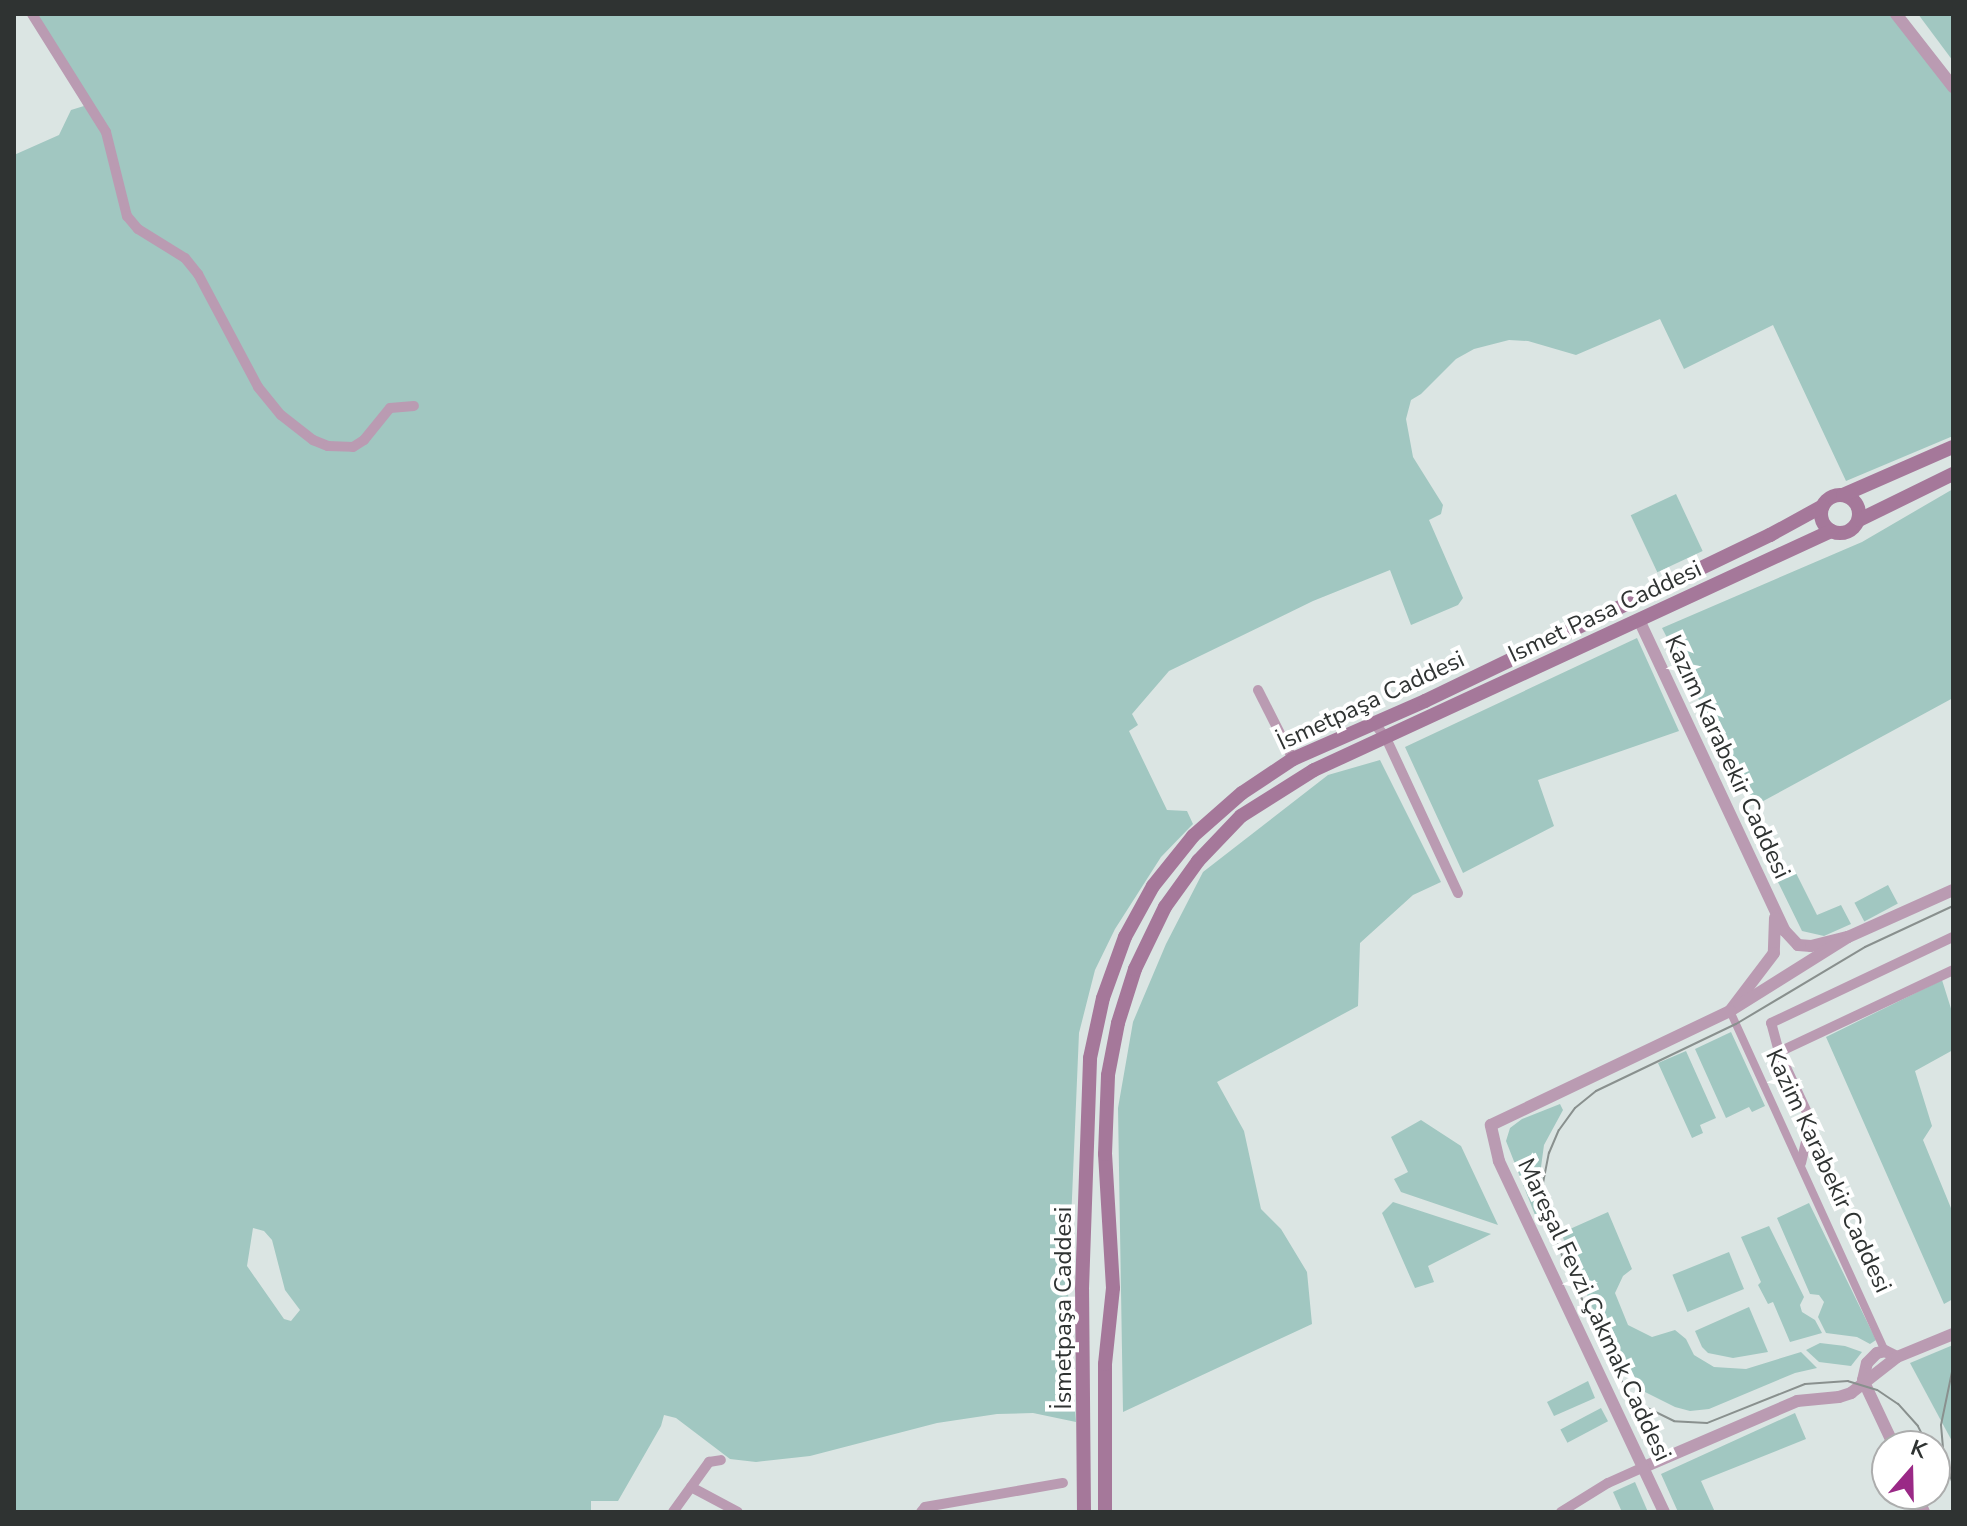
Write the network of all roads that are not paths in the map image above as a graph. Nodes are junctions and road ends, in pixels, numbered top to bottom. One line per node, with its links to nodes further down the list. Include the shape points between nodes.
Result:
1 (32, 14): 4 (street, via 106,132 127,216 138,229 185,258 198,274 258,387 281,415 313,440 353,447 390,408)
2 (1896, 14): 3 (street)
3 (1953, 87)
4 (414, 406)
5 (1953, 447): 7 (main road)
6 (1953, 474): 9 (main road)
7 (1843, 495): 8 (main road); 9 (main road, via 1855,501)
8 (1823, 506): 10 (main road, via 1823,523); 13 (main road, İsmetpaşa Caddesi)
9 (1859, 520): 10 (main road, via 1844,533)
10 (1831, 531): 11 (main road, Ismet Pasa Caddesi)
11 (1640, 622): 14 (main road, Ismet Pasa Caddesi); 18 (street, Kazım Karabekir Caddesi)
12 (1258, 690): 15 (street)
13 (1374, 723): 14 (street); 15 (main road, İsmetpaşa Caddesi)
14 (1386, 738): 17 (street); 29 (main road, Ismet Pasa Caddesi, via 1314,770 1241,816 1198,861 1159,919 1135,969 1108,1075 1105,1154)
15 (1293, 759): 28 (main road, İsmetpaşa Caddesi, via 1242,793 1193,836 1153,886 1125,937 1103,998 1090,1058)
16 (1953, 890): 19 (street)
17 (1458, 893)
18 (1773, 911): 21 (street); 22 (street)
19 (1848, 937): 21 (street); 23 (street)
20 (1953, 937): 26 (street, via 1771,1023)
21 (1798, 945): 22 (street, via 1784,943); 23 (street, via 1804,958)
22 (1774, 953): 23 (street, via 1782,971); 25 (street)
23 (1797, 970): 25 (street)
24 (1953, 970): 26 (street)
25 (1730, 1011): 27 (street, Kazim Karabekir Caddesi); 40 (street, Mareşal Fevzi Çakmak Caddesi, via 1491,1125 1499,1161)
26 (1779, 1052): 27 (street, via 1811,1121)
27 (1801, 1163): 33 (street, Kazim Karabekir Caddesi)
28 (1082, 1277): 29 (main road, via 1097,1270); 30 (main road, İsmetpaşa Caddesi)
29 (1112, 1279): 31 (main road, Ismet Pasa Caddesi)
30 (1082, 1295): 31 (main road, via 1096,1303); 37 (main road, İsmetpaşa Caddesi)
31 (1112, 1296): 38 (main road, Ismet Pasa Caddesi, via 1105,1364)
32 (1953, 1334): 34 (street)
33 (1885, 1351): 34 (street); 35 (street, via 1867,1363)
34 (1897, 1357): 35 (street)
35 (1863, 1380): 36 (street); 40 (street, via 1851,1393 1797,1401)
36 (1886, 1430)
37 (1086, 1432): 38 (street); 46 (main road, İsmetpaşa Caddesi)
38 (1106, 1440): 47 (main road, Ismet Pasa Caddesi)
39 (721, 1460): 42 (street, via 709,1462)
40 (1644, 1467): 48 (street); 49 (street, Mareşal Fevzi Çakmak Caddesi)
41 (1063, 1483): 45 (street, via 925,1507)
42 (691, 1487): 43 (street); 44 (street)
43 (673, 1512)
44 (738, 1512)
45 (921, 1512)
46 (1084, 1512)
47 (1105, 1512)
48 (1561, 1512)
49 (1664, 1512)

